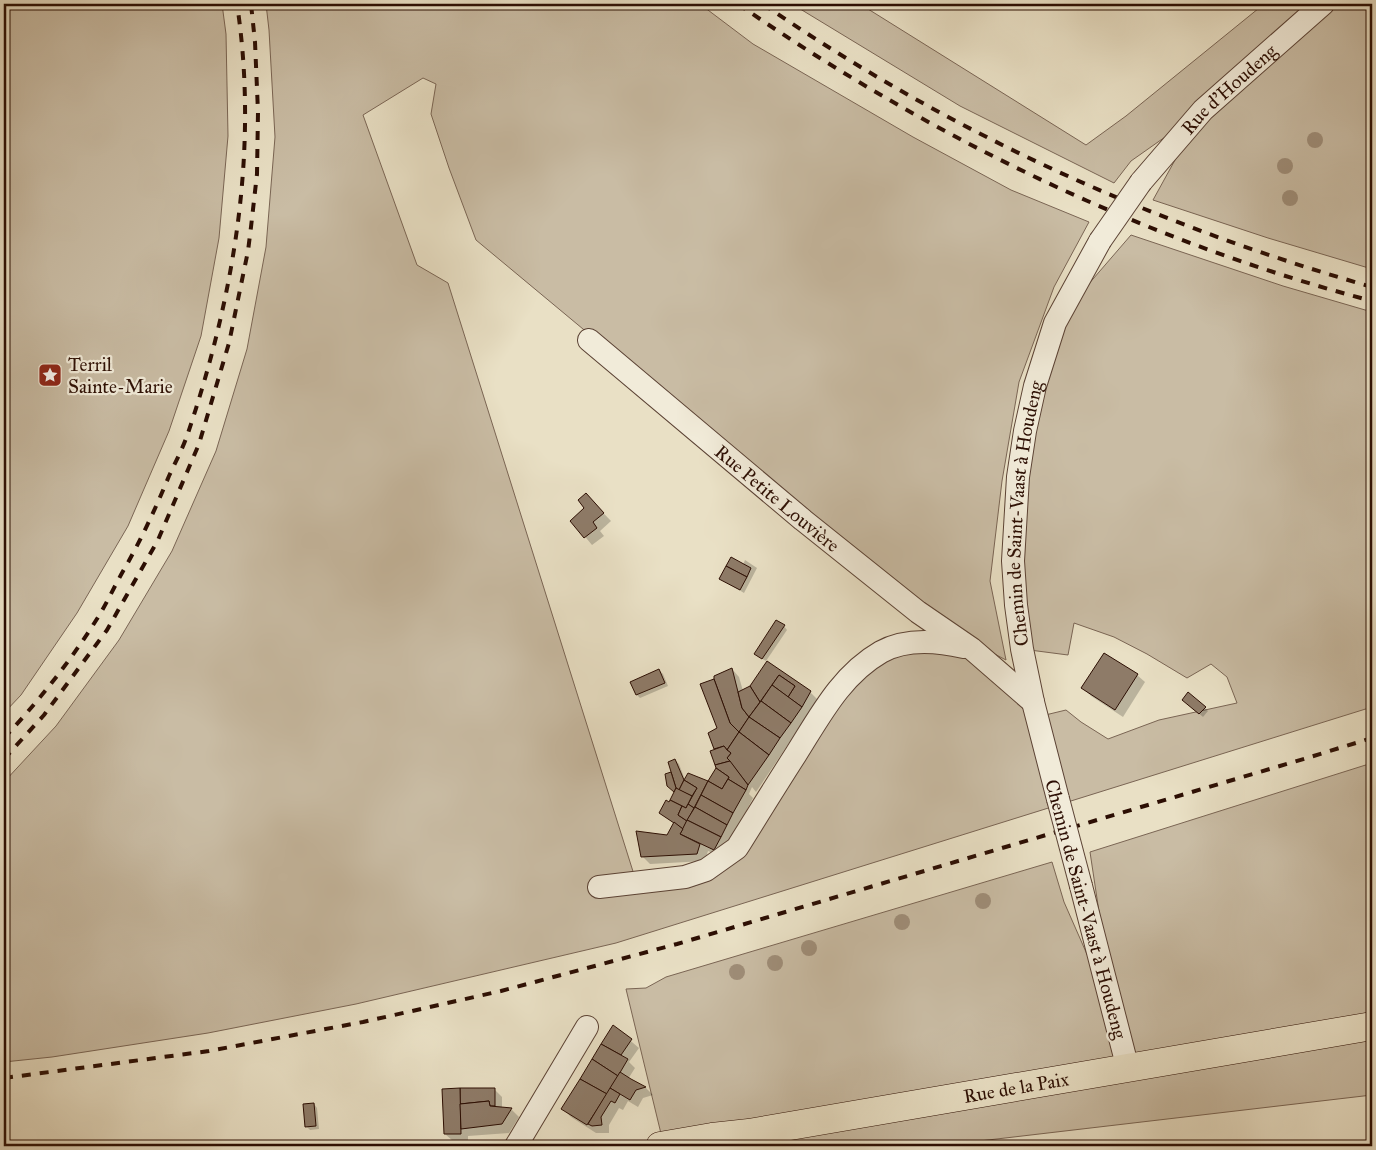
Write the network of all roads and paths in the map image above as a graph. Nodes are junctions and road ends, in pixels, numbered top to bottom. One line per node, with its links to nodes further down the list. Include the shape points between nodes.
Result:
1 (1323, 4): 2 (street, Rue d'Houdeng, via 1203,110)
2 (1141, 182): 5 (street, Chemin de Saint-Vaast à Houdeng, bridge, via 1100,241 1056,323 1035,386 1025,431 1018,477 1013,561 1018,622)
3 (589, 340): 4 (street, Rue Petite Louvière, via 902,600)
4 (972, 648): 5 (street, Rue Petite Louvière); 6 (street, via 946,643 911,644 882,651 856,670 833,695 737,848 706,870 685,877)
5 (1033, 702): 9 (street, Chemin de Saint-Vaast à Houdeng, bridge)
6 (599, 887)
7 (1372, 1026): 9 (main road, Rue de la Paix)
8 (587, 1027): 10 (street)
9 (1128, 1069): 11 (main road, Rue de la Paix)
10 (516, 1146)
11 (660, 1146)

